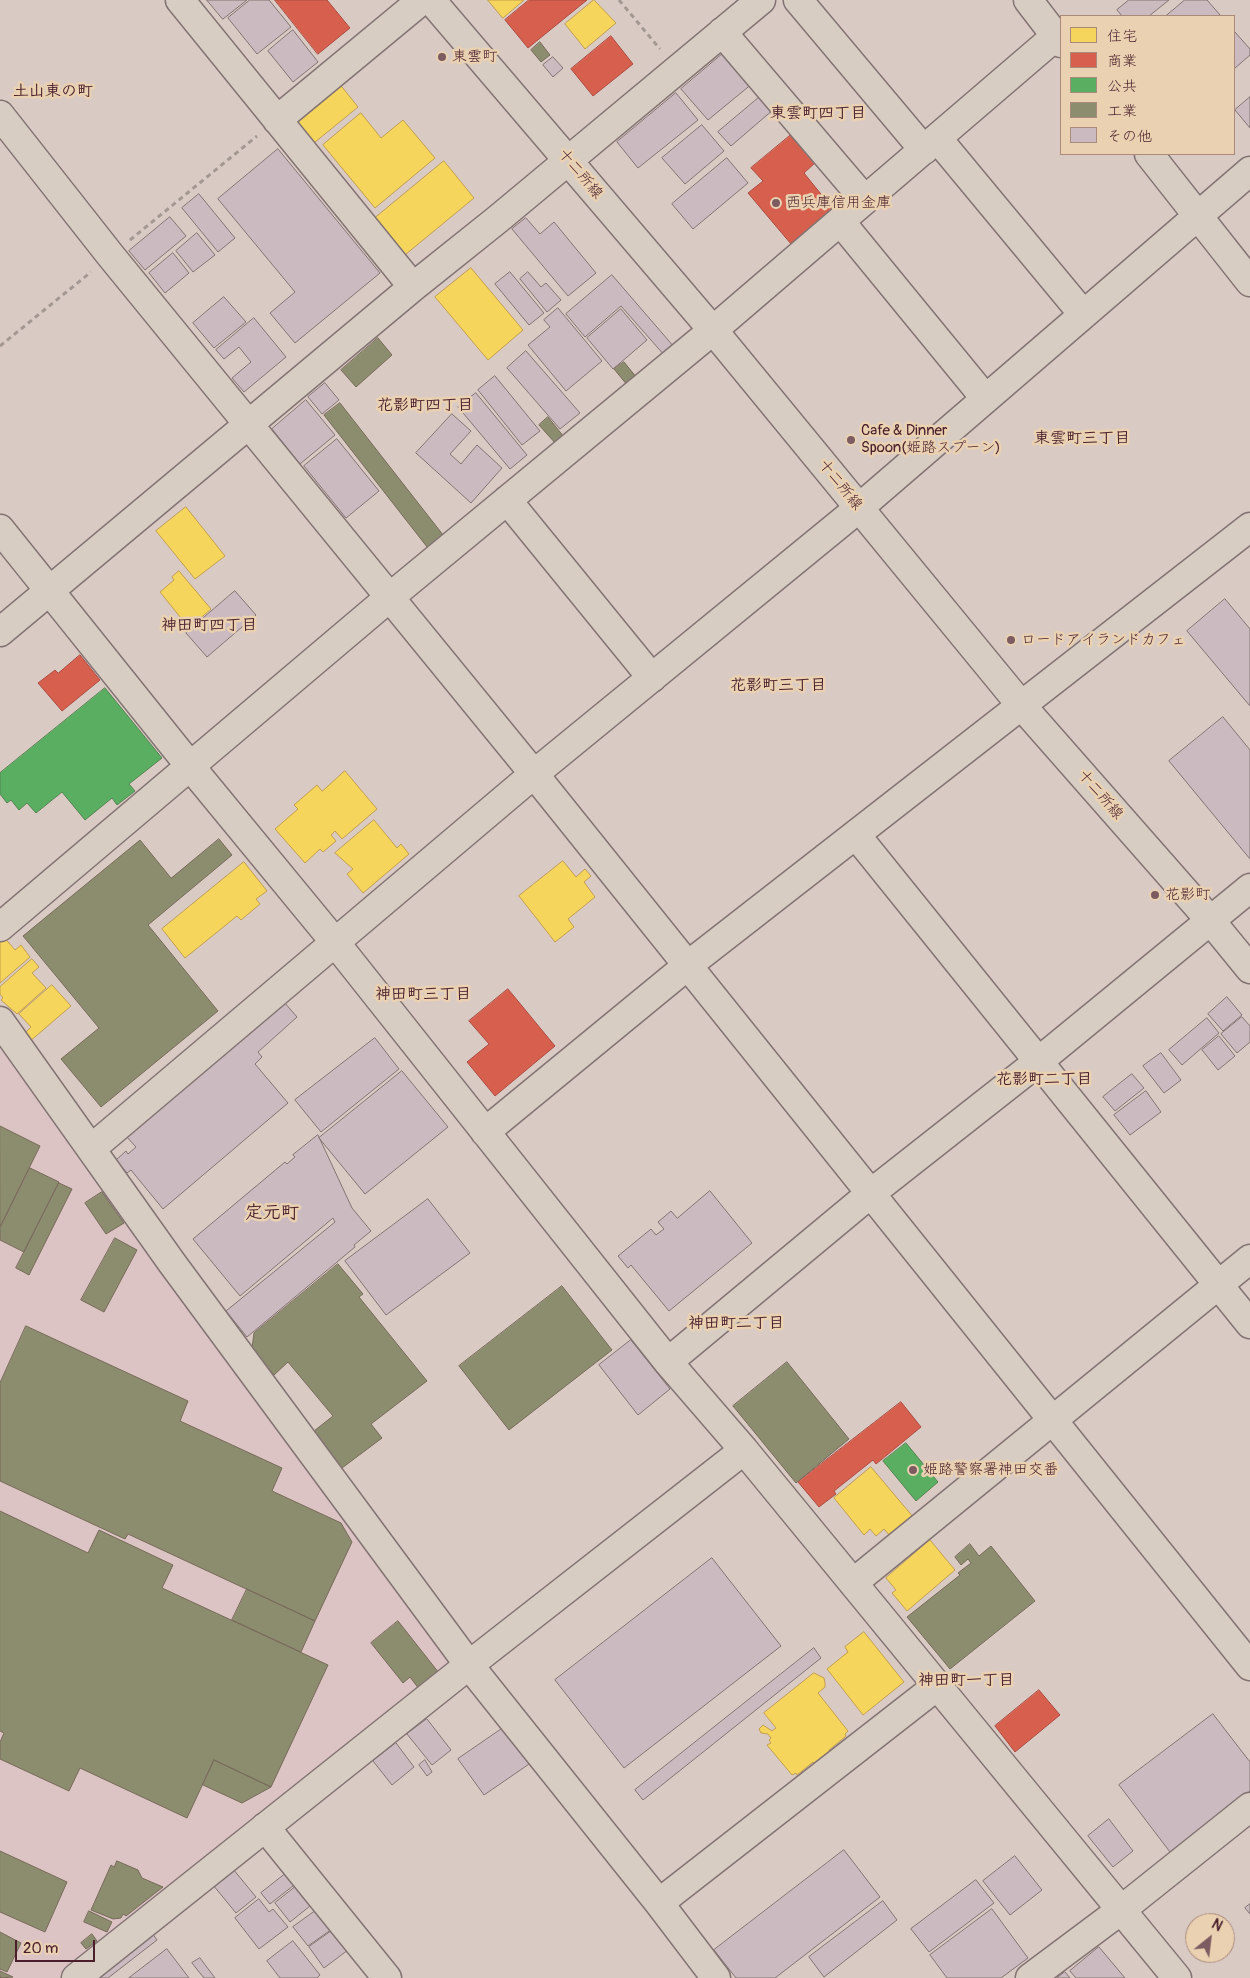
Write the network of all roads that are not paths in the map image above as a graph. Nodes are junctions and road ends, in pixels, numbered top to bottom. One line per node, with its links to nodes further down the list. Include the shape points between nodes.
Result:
1 (180, 0): 10 (street)
2 (422, 0): 10 (street)
3 (431, 0): 13 (street, 十二所線)
4 (761, 0): 7 (street)
5 (798, 0): 11 (street)
6 (1028, 0): 8 (street)
7 (722, 32): 13 (street); 15 (street)
8 (1059, 40): 11 (street)
9 (0, 115): 23 (street)
10 (277, 120): 19 (street)
11 (930, 144): 15 (street); 20 (street)
12 (1150, 155): 16 (street)
13 (568, 161): 19 (street); 21 (street, 十二所線)
14 (1250, 171): 16 (street)
15 (865, 200): 17 (street)
16 (1197, 215): 18 (street); 20 (street)
17 (840, 221): 21 (street); 22 (street)
18 (1250, 282)
19 (412, 287): 23 (street)
20 (1083, 314): 22 (street)
21 (712, 331): 24 (street); 25 (street, 十二所線)
22 (985, 398): 25 (street)
23 (248, 424): 28 (street); 29 (street)
24 (507, 500): 29 (street); 31 (street)
25 (859, 508): 31 (street); 32 (street, 十二所線)
26 (1250, 527): 32 (street)
27 (0, 529): 28 (street)
28 (50, 591): 30 (street); 33 (street)
29 (390, 597): 33 (street); 34 (street)
30 (0, 632)
31 (652, 678): 34 (street)
32 (1021, 705): 35 (street); 37 (street, 十二所線)
33 (190, 766): 38 (street); 39 (street)
34 (534, 774): 39 (street); 40 (street)
35 (856, 835): 40 (street); 43 (street)
36 (1250, 888): 37 (street)
37 (1210, 920): 41 (street, 十二所線); 43 (street)
38 (0, 927)
39 (334, 941): 44 (street); 45 (street)
40 (687, 966): 44 (street); 46 (street)
41 (1250, 968)
42 (0, 1021): 45 (street)
43 (1039, 1060): 46 (street); 48 (street)
44 (485, 1132): 50 (street)
45 (92, 1148): 54 (street, via 172,1263)
46 (870, 1194): 50 (street); 51 (street)
47 (1250, 1259): 48 (street)
48 (1219, 1285): 49 (street); 51 (street)
49 (1250, 1324)
50 (668, 1362): 52 (street)
51 (1052, 1421): 53 (street); 55 (street)
52 (744, 1450): 53 (street); 54 (street)
53 (853, 1583): 56 (street)
54 (469, 1665): 58 (street); 59 (street)
55 (1250, 1666)
56 (937, 1686): 59 (street); 60 (street)
57 (1250, 1807): 60 (street)
58 (265, 1827): 61 (street); 62 (street)
59 (659, 1903): 63 (street)
60 (1121, 1910): 64 (street); 65 (street)
61 (76, 1978)
62 (387, 1978)
63 (716, 1978)
64 (1030, 1978)
65 (1177, 1978)

